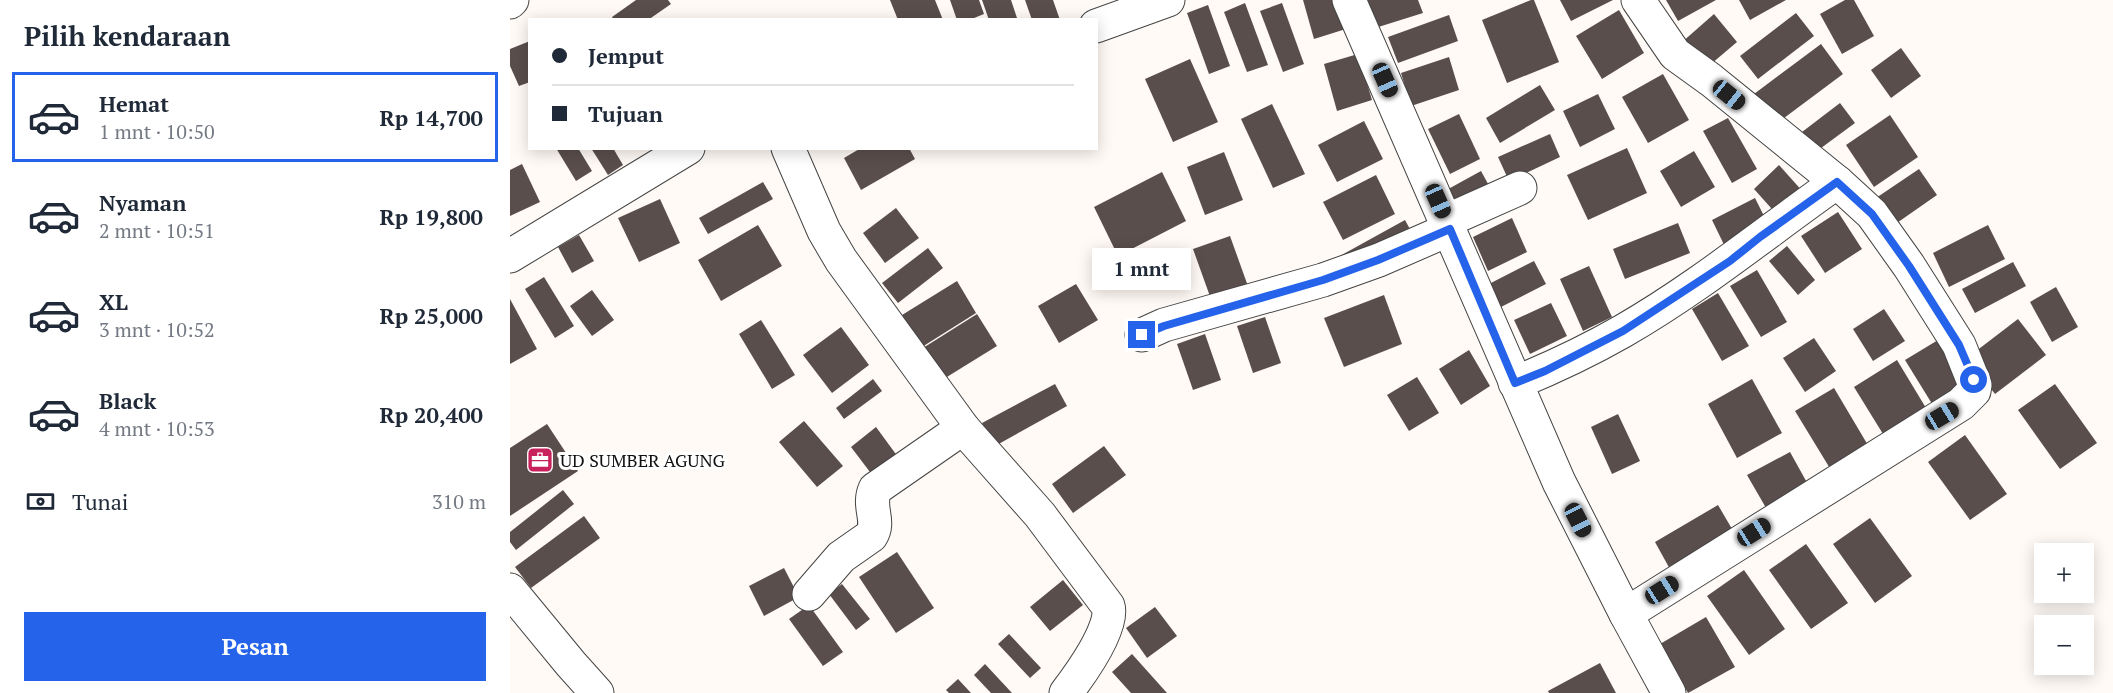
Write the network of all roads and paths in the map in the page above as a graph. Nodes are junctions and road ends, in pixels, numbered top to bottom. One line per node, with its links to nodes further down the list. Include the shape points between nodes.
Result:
1 (1168, 0): 4 (street)
2 (1349, 0): 9 (street)
3 (1638, 0): 7 (street, via 1675,54)
4 (1098, 25)
5 (685, 150): 10 (street)
6 (789, 150): 13 (street, via 841,260)
7 (1837, 182): 12 (street, via 1730,261 1623,331); 16 (street, via 1872,214 1909,266 1959,345 1974,380 1974,391 1960,404)
8 (1520, 188): 9 (street)
9 (1448, 225): 11 (street, via 1378,260 1323,280); 12 (street)
10 (510, 256)
11 (1142, 335)
12 (1515, 383): 16 (street, via 1559,482)
13 (963, 428): 15 (street, via 875,489 871,502 874,532 841,557); 18 (street, via 1040,515 1108,606 1107,623 1088,665)
14 (510, 590): 17 (street)
15 (809, 594)
16 (1626, 614): 19 (street)
17 (597, 693)
18 (1066, 693)
19 (1669, 693)

